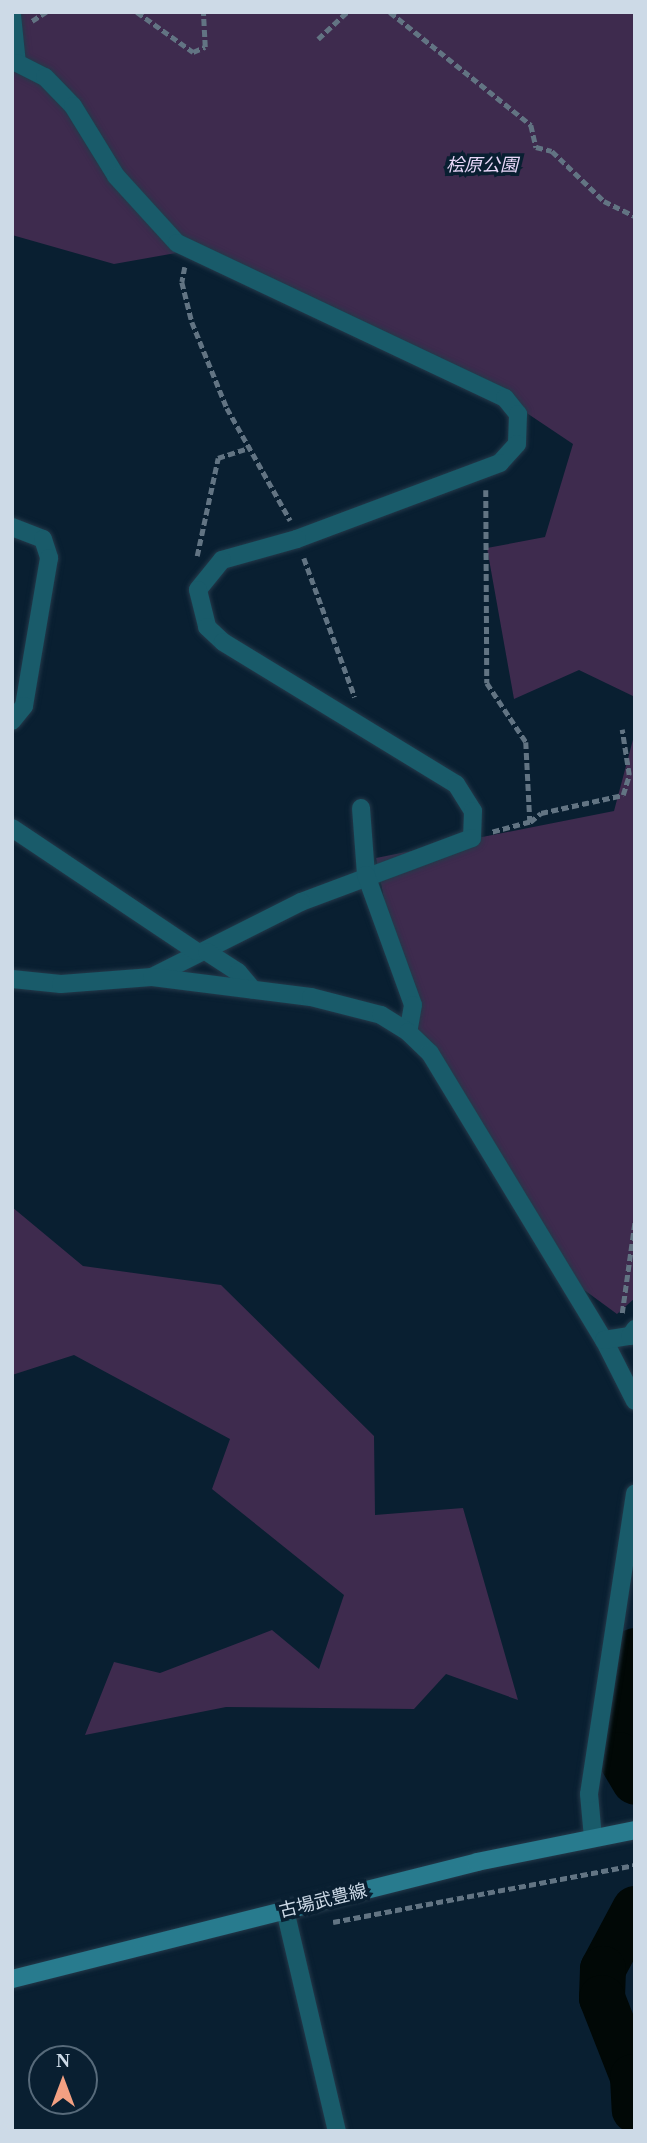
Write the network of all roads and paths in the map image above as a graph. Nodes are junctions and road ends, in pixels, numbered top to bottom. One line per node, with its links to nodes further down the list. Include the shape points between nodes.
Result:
1 (137, 12): 2 (path, via 193,52 205,47)
2 (202, 12)
3 (346, 12): 6 (path)
4 (390, 12): 8 (path, via 531,125 536,147 552,151 604,201)
5 (12, 15): 7 (street)
6 (318, 39)
7 (15, 65): 9 (street, via 45,77 73,106 116,176 177,243)
8 (635, 216)
9 (193, 251): 10 (path, via 182,282 192,322 227,408); 11 (street, via 505,398 519,414 517,444 500,463)
10 (251, 447): 13 (path, via 281,496); 14 (path, via 218,458 196,565)
11 (479, 473): 13 (street); 19 (path, via 490,521 487,683 526,742)
12 (12, 527): 15 (street, via 43,539 49,558 24,706)
13 (297, 539): 14 (street, via 222,560); 16 (path, via 344,659 361,719)
14 (198, 590): 16 (street, via 207,627 223,642 320,698)
15 (12, 721)
16 (357, 727): 21 (street, via 456,783 473,811)
17 (622, 730): 19 (path, via 629,775 623,795 541,813)
18 (361, 808): 22 (street)
19 (530, 822): 21 (path)
20 (12, 828): 23 (street)
21 (472, 838): 22 (street)
22 (366, 875): 23 (street); 29 (street, via 408,983 413,1005)
23 (202, 952): 24 (street); 28 (street, via 238,972)
24 (152, 977): 26 (street); 28 (street)
25 (12, 979): 26 (street)
26 (34, 981): 27 (street)
27 (12, 989)
28 (253, 990): 29 (street, via 349,1004)
29 (408, 1032): 33 (street, via 430,1053)
30 (635, 1221): 31 (path)
31 (622, 1313)
32 (635, 1329): 33 (street, via 630,1336)
33 (604, 1340): 34 (street)
34 (635, 1401)
35 (635, 1494): 37 (street, via 589,1794)
36 (635, 1830): 37 (main road, 古場武豊線)
37 (593, 1838): 39 (main road, 古場武豊線)
38 (635, 1865): 40 (path)
39 (285, 1910): 41 (main road, 古場武豊線); 42 (street)
40 (330, 1923)
41 (12, 1979)
42 (337, 2131)

